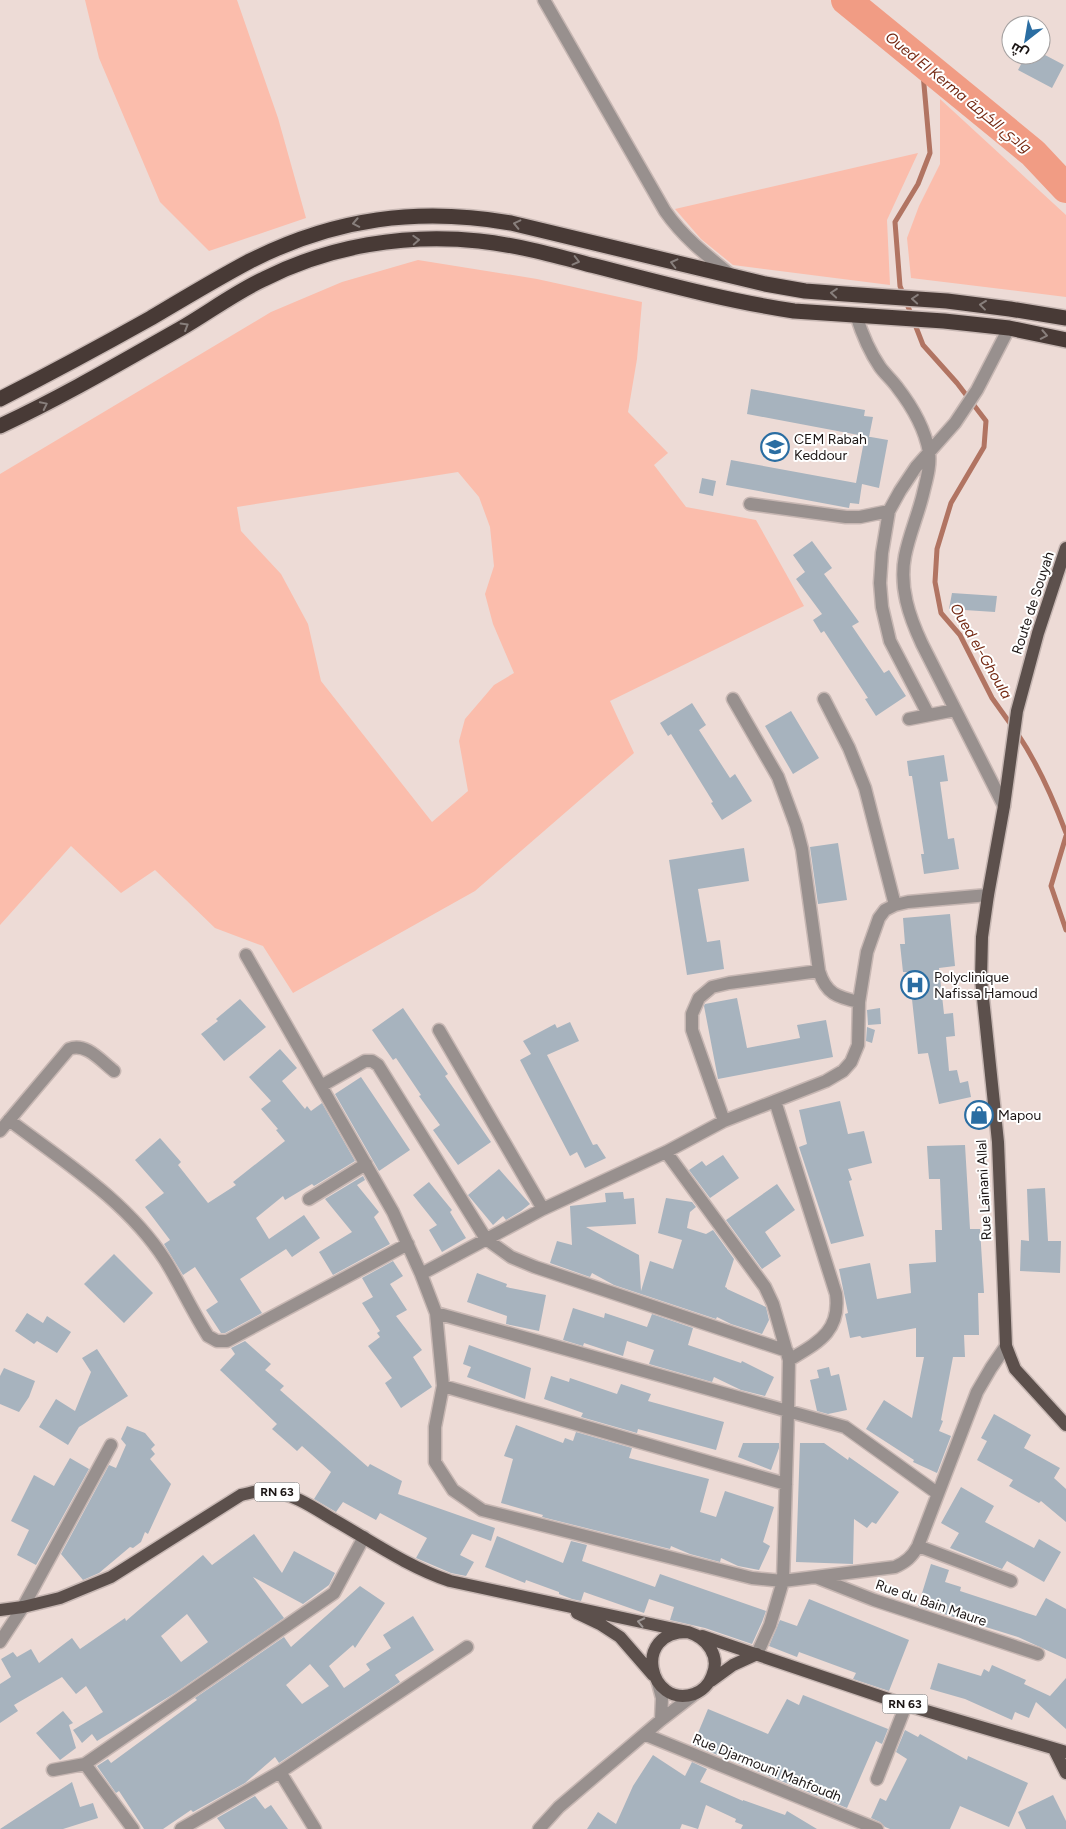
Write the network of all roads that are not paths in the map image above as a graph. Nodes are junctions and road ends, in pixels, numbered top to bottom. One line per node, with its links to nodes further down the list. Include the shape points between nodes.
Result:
1 (544, 0): 2 (street, via 670,218 689,240)
2 (735, 278): 4 (highway, one-way to 2, via 948,301 805,291); 7 (highway, one-way to 7, via 478,217 437,215 379,219 314,234 250,261 84,356)
3 (856, 315): 5 (highway); 8 (highway, one-way to 3, via 65,395 262,279 320,256 383,242 446,239 510,245 725,298 794,311); 9 (street, via 870,350 913,410)
4 (1066, 318)
5 (1009, 328): 6 (highway, one-way to 6); 9 (street, via 977,390 955,423)
6 (1066, 340)
7 (0, 399)
8 (0, 426)
9 (929, 452): 11 (street); 15 (street, via 920,509 905,555 903,586 914,627)
10 (750, 504): 11 (street, via 846,517)
11 (888, 511): 16 (street, via 880,583 882,607 890,641)
12 (1066, 548): 18 (main road, Route de Souyah, via 1040,625 1017,711)
13 (733, 699): 23 (street, via 778,777 796,826)
14 (824, 699): 21 (street, via 866,788)
15 (955, 710): 16 (street); 19 (street)
16 (928, 714): 17 (street)
17 (909, 719)
18 (1010, 754): 19 (main road, Rue Laïnani Allal)
19 (1004, 806): 20 (main road, Rue Laïnani Allal)
20 (988, 894): 21 (street); 40 (main road, Rue Laïnani Allal, via 981,980 998,1142)
21 (895, 905): 24 (street, via 885,910 874,928)
22 (246, 955): 27 (street)
23 (819, 971): 24 (street, via 828,990 843,999); 30 (street, via 729,983 712,987 699,998 692,1014 692,1030)
24 (859, 1002): 28 (street, via 858,1045 851,1062 826,1081)
25 (439, 1030): 35 (street)
26 (114, 1071): 29 (street, via 83,1048 69,1049)
27 (322, 1086): 33 (street); 36 (street, via 365,1061 378,1065)
28 (775, 1101): 30 (street); 41 (street, via 838,1305 829,1331 817,1343)
29 (9, 1120): 31 (street); 37 (street, via 112,1200 140,1228 164,1259 208,1336 217,1341 227,1341)
30 (724, 1121): 32 (street)
31 (0, 1131)
32 (666, 1152): 35 (street); 41 (street, via 765,1287)
33 (366, 1164): 34 (street); 37 (street)
34 (310, 1199)
35 (543, 1210): 36 (street)
36 (486, 1239): 38 (street); 41 (street, via 512,1257 535,1267)
37 (408, 1244): 38 (street)
38 (421, 1274): 39 (street)
39 (436, 1314): 42 (street); 43 (street)
40 (1006, 1346): 44 (main road, Rue Laïnani Allal, via 1015,1369); 47 (street, via 977,1392)
41 (788, 1355): 43 (street)
42 (443, 1386): 46 (street); 51 (street, via 435,1427 435,1462 453,1490 482,1510 752,1578)
43 (788, 1412): 46 (street); 47 (street, via 844,1427)
44 (1066, 1425)
45 (111, 1445): 54 (street)
46 (786, 1484): 51 (street)
47 (937, 1494): 49 (street)
48 (364, 1537): 53 (main road, RN 63, via 439,1577); 54 (main road, RN 63, via 304,1502 271,1491 256,1491 241,1495 111,1577 60,1598); 68 (street, via 334,1593)
49 (918, 1546): 50 (street, via 906,1562 895,1567); 52 (street)
50 (815, 1577): 51 (street); 60 (street, Rue du Bain Maure, via 882,1603)
51 (783, 1581): 59 (street, via 770,1625)
52 (1011, 1581)
53 (559, 1604): 56 (main road, RN 63, one-way to 53); 61 (main road, RN 63, via 620,1637)
54 (23, 1607): 55 (main road, RN 63); 57 (street)
55 (0, 1610)
56 (692, 1633): 59 (main road, RN 63); 61 (main road, via 671,1634 657,1645 652,1661); 62 (main road, via 704,1639 714,1655 714,1674)
57 (0, 1642)
58 (467, 1646): 70 (street)
59 (757, 1654): 62 (main road, via 733,1665); 64 (main road, RN 63)
60 (1038, 1654)
61 (657, 1681): 63 (main road, RN 63, via 669,1692 682,1696); 65 (street, via 662,1698)
62 (709, 1682): 63 (main road)
63 (696, 1693): 65 (street)
64 (906, 1705): 67 (main road, RN 63); 72 (street)
65 (661, 1720): 66 (street)
66 (646, 1735): 76 (street, via 559,1808); 77 (street, Rue Djarmouni Mahfoudh)
67 (1060, 1751): 71 (main road, RN 63)
68 (85, 1764): 69 (street); 73 (street)
69 (53, 1770)
70 (280, 1772): 74 (street); 75 (street)
71 (1066, 1773)
72 (877, 1779)
73 (133, 1829)
74 (181, 1829)
75 (315, 1829)
76 (539, 1829)
77 (877, 1829)

